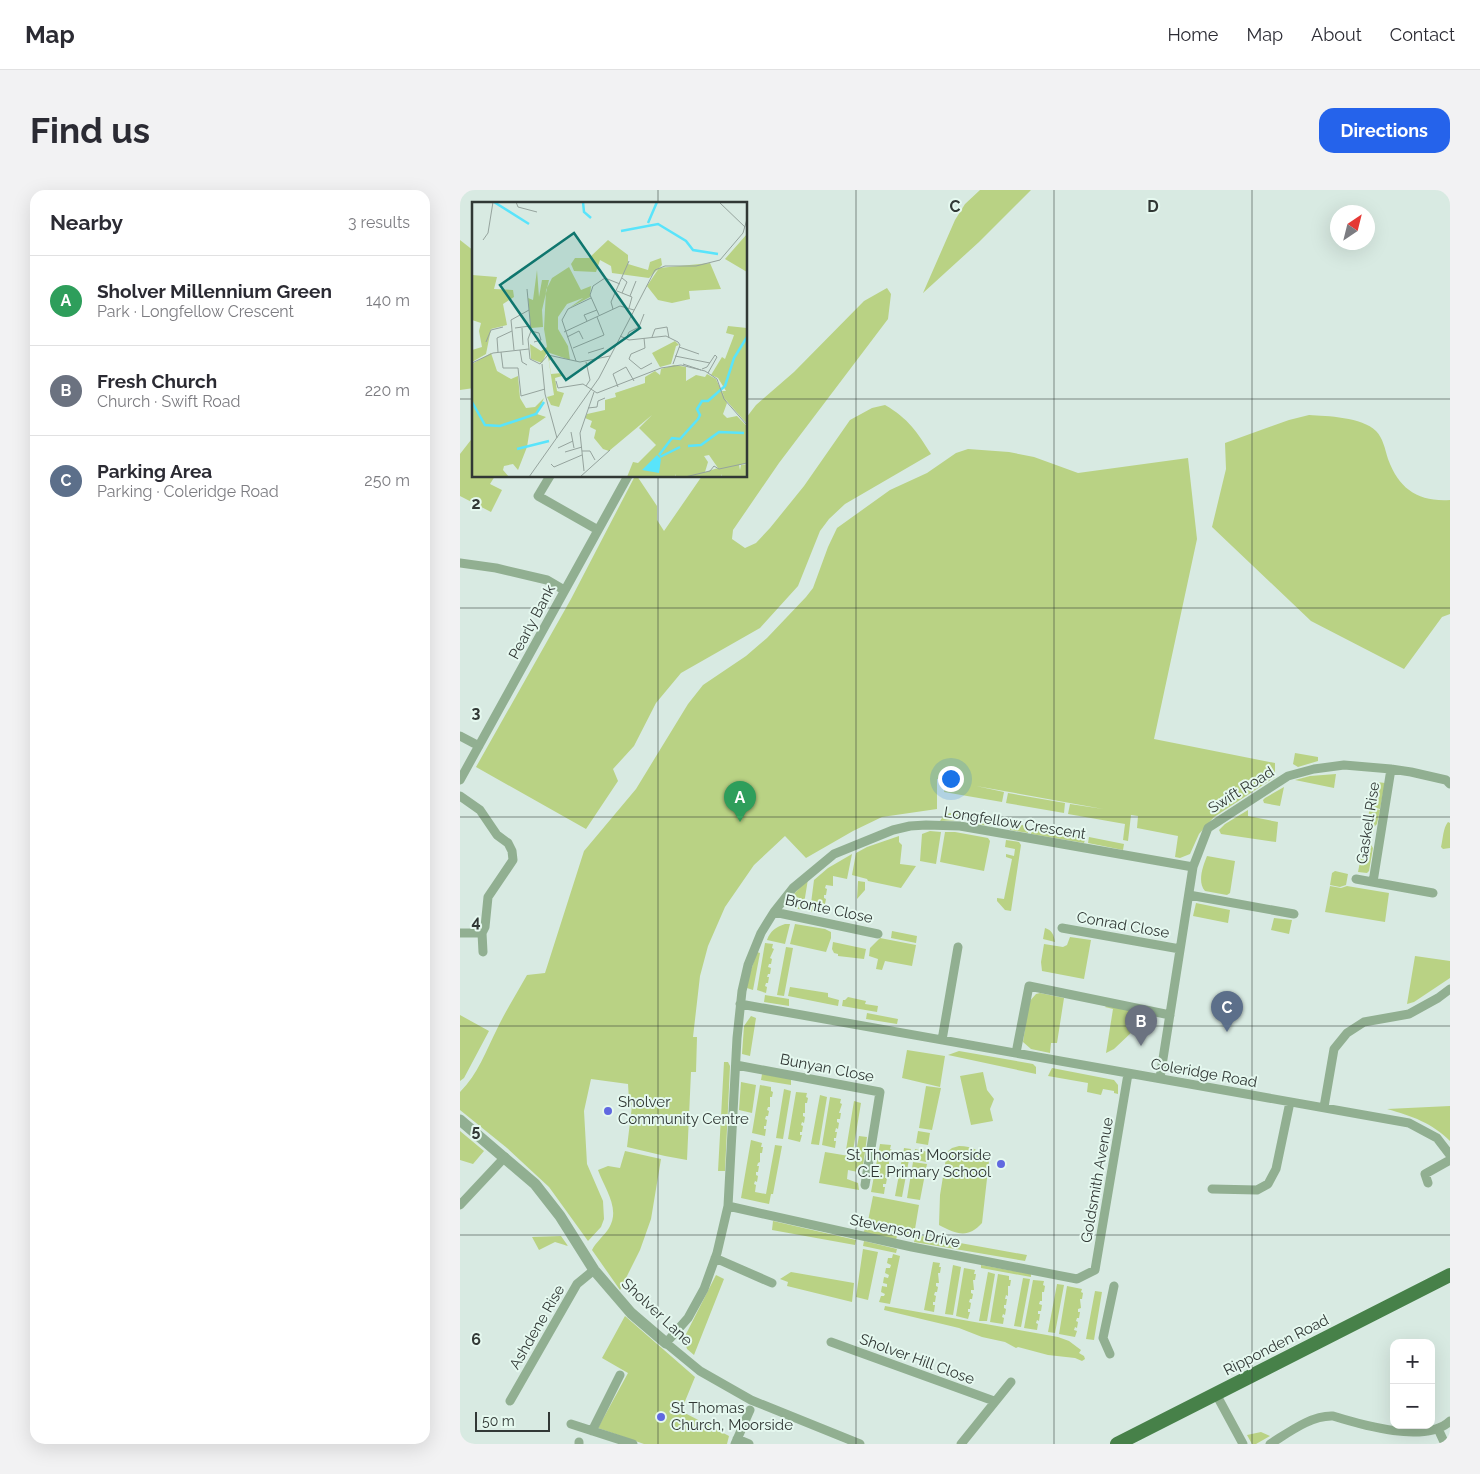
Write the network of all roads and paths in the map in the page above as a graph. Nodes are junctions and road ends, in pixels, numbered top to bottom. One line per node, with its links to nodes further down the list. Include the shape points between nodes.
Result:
1 (549, 478): 3 (street, via 538,496)
2 (627, 478): 3 (street, Pearly Bank)
3 (598, 530): 5 (street, Pearly Bank)
4 (460, 563): 5 (street, via 547,580)
5 (564, 590): 7 (street, Pearly Bank)
6 (460, 736): 7 (street)
7 (479, 746): 9 (street, Pearly Bank)
8 (1391, 769): 10 (street, Swift Road, via 1446,780); 12 (street, Swift Road, via 1344,765 1288,776 1208,828); 14 (street, Gaskell Rise)
9 (460, 780)
10 (1450, 784)
11 (460, 796): 21 (street, via 480,810 512,851 513,860 488,897)
12 (1193, 866): 16 (street, Swift Road); 17 (street, Longfellow Crescent, via 960,826 910,826 834,854 793,888)
13 (1356, 879): 14 (street, Gaskell Rise)
14 (1373, 882): 15 (street, Gaskell Rise)
15 (1433, 893)
16 (1189, 895): 18 (street); 24 (street, Swift Road)
17 (774, 912): 22 (street, Bronte Close); 27 (street, Longfellow Crescent, via 748,965)
18 (1294, 914)
19 (1062, 928): 24 (street, Conrad Close)
20 (460, 933): 21 (street)
21 (482, 933): 25 (street)
22 (878, 934)
23 (958, 947): 29 (street)
24 (1180, 949): 28 (street, Swift Road)
25 (483, 952)
26 (1450, 989): 35 (street, via 1409,1014 1364,1022 1347,1034 1334,1049)
27 (740, 1004): 29 (street, Coleridge Road); 31 (street, Longfellow Crescent)
28 (1170, 1014): 30 (street, via 1029,986); 33 (street, Swift Road)
29 (942, 1040): 30 (street, Coleridge Road)
30 (1016, 1053): 32 (street, Coleridge Road)
31 (736, 1065): 41 (street, Bunyan Close, via 880,1092); 44 (street, Longfellow Crescent)
32 (1128, 1074): 33 (street, Coleridge Road); 48 (street, Goldsmith Avenue, via 1095,1270)
33 (1160, 1078): 34 (street, Coleridge Road)
34 (1290, 1102): 35 (street, Coleridge Road); 42 (street, via 1276,1169 1268,1184 1256,1190)
35 (1324, 1107): 37 (street, Coleridge Road, via 1409,1123 1436,1138)
36 (460, 1120): 38 (street, Sholver Lane)
37 (1450, 1155)
38 (505, 1158): 43 (street); 46 (street, Sholver Lane, via 548,1200)
39 (1450, 1160): 40 (street, via 1425,1174)
40 (1428, 1183)
41 (865, 1185)
42 (1212, 1189)
43 (460, 1205)
44 (728, 1206): 45 (street, Longfellow Crescent); 48 (street, Stevenson Drive)
45 (715, 1258): 49 (street); 52 (street, Longfellow Crescent, via 704,1289 688,1318)
46 (594, 1270): 52 (street, Sholver Lane, via 631,1313); 57 (street, Ashdene Rise, via 577,1284)
47 (1450, 1275): 56 (main road, Ripponden Road)
48 (1077, 1279)
49 (772, 1283)
50 (1114, 1286): 53 (street, via 1103,1338)
51 (831, 1342): 58 (street, Sholver Hill Close)
52 (666, 1343): 67 (street, Sholver Lane, via 700,1371 751,1400)
53 (1110, 1354)
54 (620, 1375): 62 (street)
55 (1012, 1382): 58 (street)
56 (1216, 1394): 69 (main road, Ripponden Road); 70 (street)
57 (510, 1401)
58 (994, 1401): 68 (street)
59 (750, 1410): 64 (street)
60 (1450, 1421): 63 (street)
61 (571, 1424): 62 (street)
62 (592, 1431): 65 (street)
63 (1439, 1431): 71 (street, via 1393,1434 1322,1416); 72 (street)
64 (736, 1441): 66 (street)
65 (634, 1444)
66 (749, 1444)
67 (860, 1444)
68 (961, 1444)
69 (1117, 1444)
70 (1243, 1444)
71 (1270, 1444)
72 (1445, 1444)

